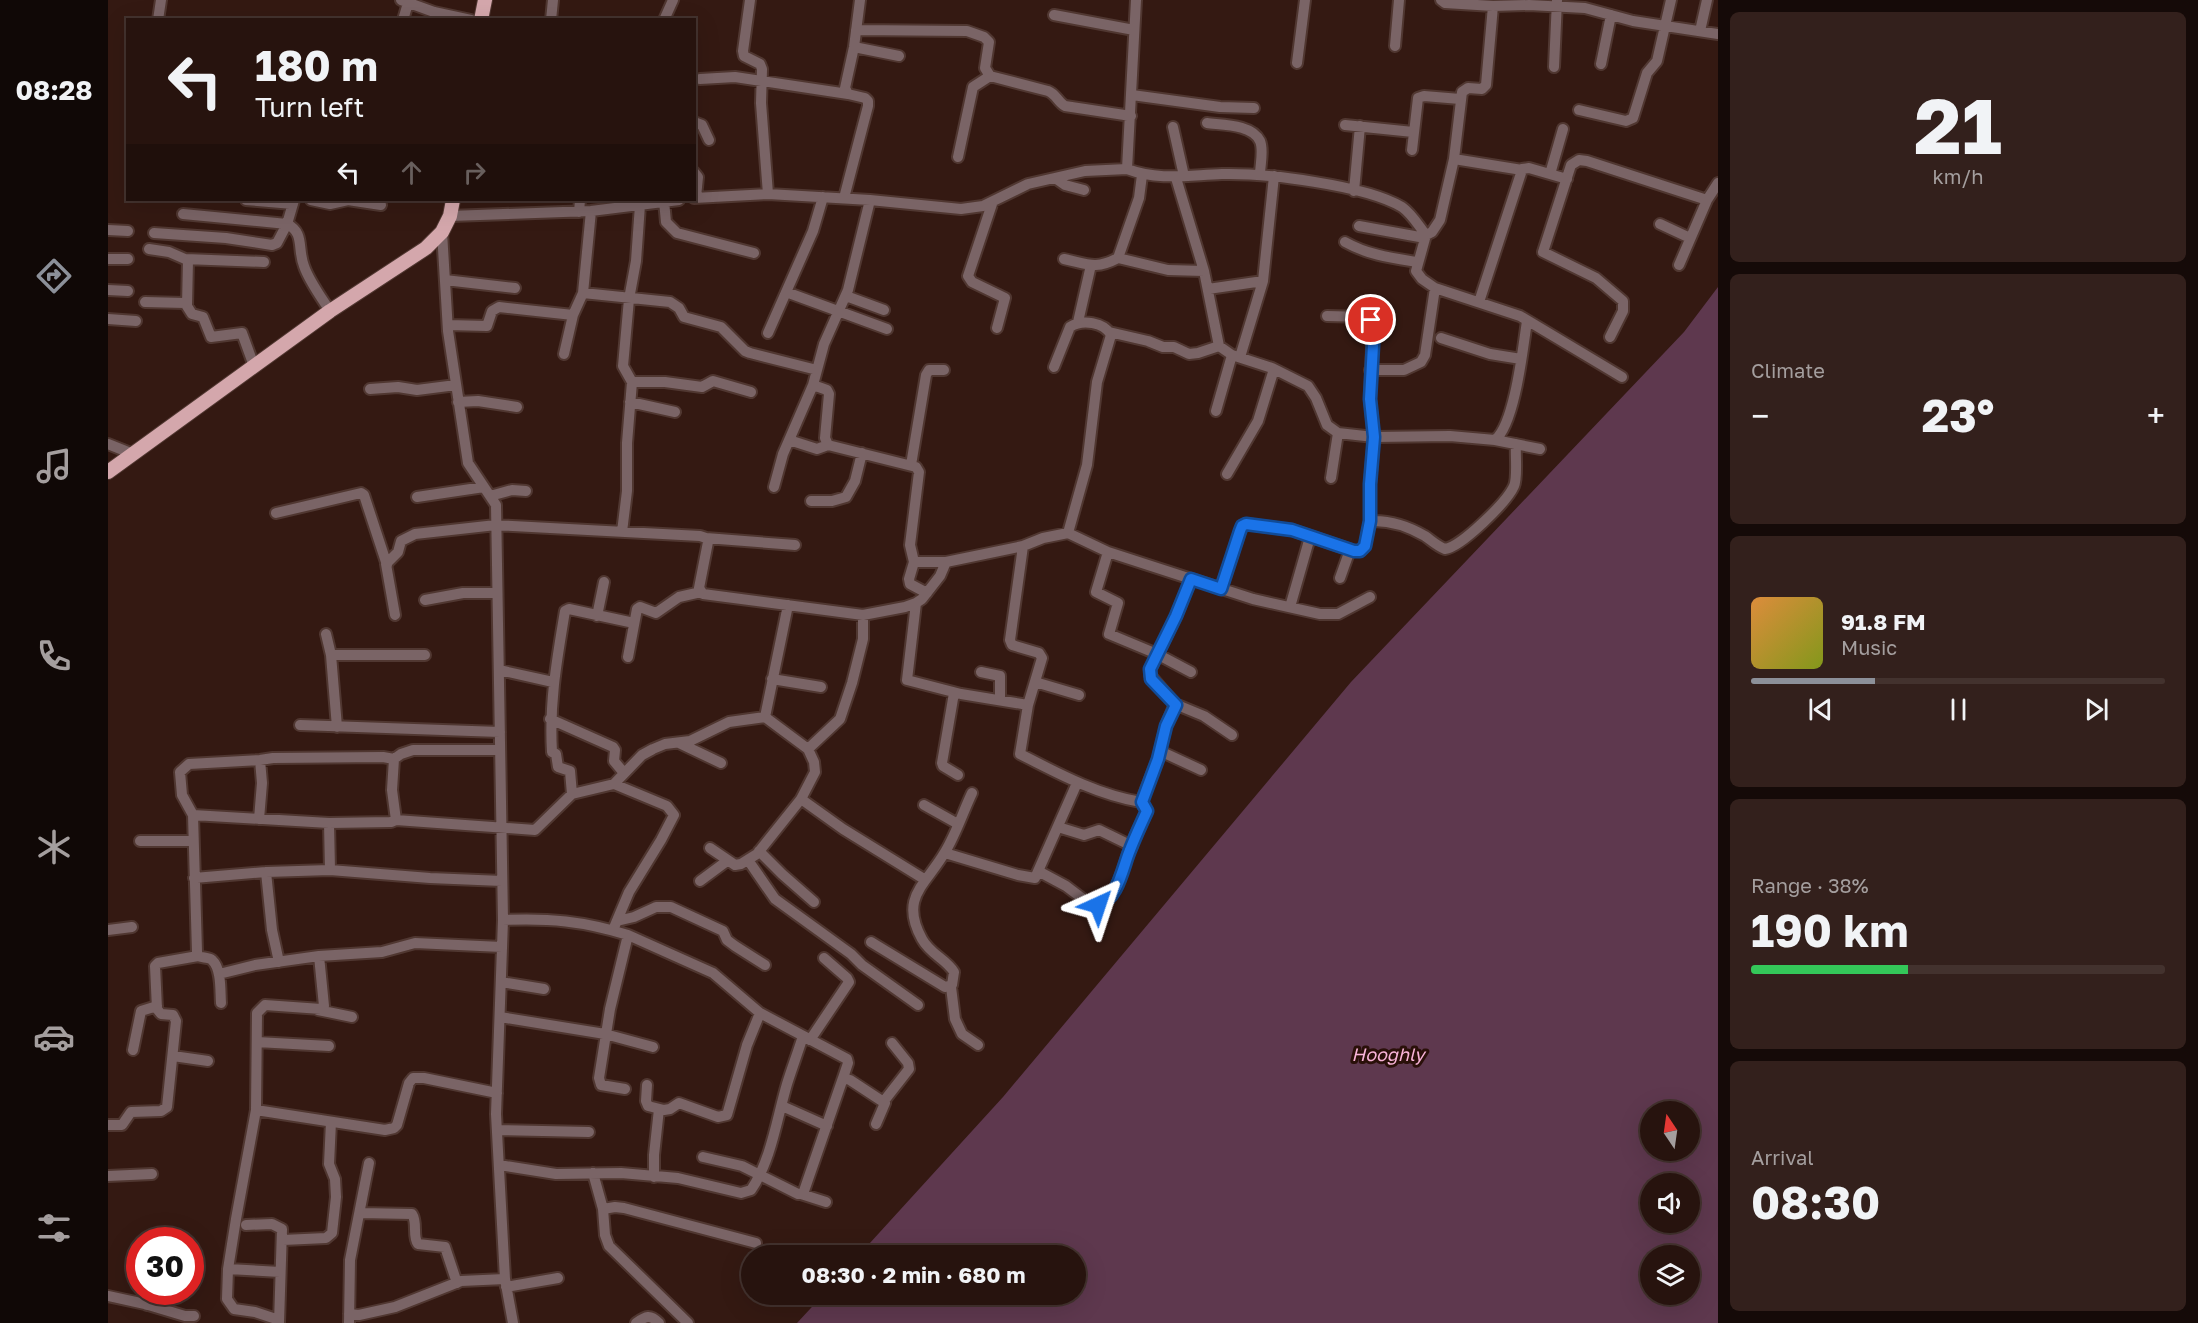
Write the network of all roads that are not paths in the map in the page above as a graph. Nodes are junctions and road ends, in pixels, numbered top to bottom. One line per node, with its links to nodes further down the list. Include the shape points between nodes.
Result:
1 (161, 0): 19 (street)
2 (485, 0): 22 (main road)
3 (553, 0): 23 (street)
4 (674, 0): 24 (street)
5 (750, 0): 38 (street, via 743,51 744,56 760,64)
6 (860, 0): 26 (street)
7 (1136, 0): 27 (street)
8 (1305, 0): 33 (street)
9 (1399, 0): 30 (street)
10 (1441, 0): 14 (street)
11 (1671, 0): 25 (street)
12 (1707, 0): 28 (street)
13 (405, 1): 20 (street); 21 (street)
14 (1476, 2): 16 (street)
15 (1556, 3): 16 (street); 18 (street); 35 (street)
16 (1493, 6): 41 (street, via 1486,85 1478,90 1464,88)
17 (1054, 15): 27 (street)
18 (1611, 15): 25 (street); 34 (street)
19 (158, 18)
20 (403, 18)
21 (460, 18)
22 (481, 18)
23 (551, 18)
24 (665, 18)
25 (1665, 26): 28 (street); 43 (street, via 1657,61 1647,74 1633,118 1626,121)
26 (856, 30): 31 (street); 36 (street, via 967,31 988,42 985,68)
27 (1134, 30): 40 (street)
28 (1700, 31): 29 (street)
29 (1718, 34)
30 (1395, 46)
31 (854, 47): 32 (street); 39 (street, via 844,88)
32 (899, 56)
33 (1297, 63)
34 (1601, 64)
35 (1554, 67)
36 (990, 75): 44 (street, via 1048,90 1065,106); 54 (street, via 973,87)
37 (700, 79): 38 (street, via 735,77)
38 (761, 81): 39 (street); 70 (street)
39 (848, 94): 73 (street, via 865,98 868,106)
40 (1132, 95): 42 (street); 44 (street)
41 (1460, 99): 51 (street, via 1418,98); 55 (street)
42 (1254, 108)
43 (1579, 110)
44 (1131, 116): 56 (street)
45 (696, 123): 52 (street, via 702,125)
46 (1207, 123): 61 (street, via 1245,129 1256,135 1262,148)
47 (1345, 125): 48 (street)
48 (1360, 126): 51 (street); 69 (street)
49 (1173, 127): 63 (street)
50 (1563, 129): 59 (street)
51 (1413, 132): 53 (street)
52 (709, 140)
53 (1412, 150)
54 (958, 157)
55 (1454, 159): 57 (street); 98 (street, via 1440,220)
56 (1127, 169): 60 (street); 64 (street, via 1085,171)
57 (1522, 169): 59 (street); 125 (street)
58 (696, 174): 67 (street)
59 (1550, 174): 65 (street)
60 (1142, 175): 63 (street); 103 (street, via 1139,198)
61 (1260, 175): 62 (street); 63 (street)
62 (1274, 176): 69 (street); 114 (street)
63 (1180, 177): 112 (street)
64 (1055, 178): 68 (street); 83 (street, via 1028,184)
65 (1567, 179): 75 (street, via 1574,161 1587,160); 142 (street, via 1543,252 1596,278 1623,301 1623,311)
66 (1718, 183): 75 (street)
67 (696, 190)
68 (1084, 190)
69 (1354, 191): 98 (street, via 1402,208)
70 (768, 194): 71 (street); 72 (street)
71 (696, 197)
72 (823, 197): 73 (street); 120 (street, via 813,231)
73 (844, 198): 74 (street)
74 (870, 200): 83 (street, via 961,209); 122 (street)
75 (1707, 200): 99 (street)
76 (270, 201): 84 (street)
77 (314, 201): 78 (street)
78 (342, 201)
79 (355, 201): 85 (street)
80 (453, 201): 90 (main road)
81 (580, 201): 87 (street)
82 (664, 201): 86 (street); 102 (street, via 666,222 677,233)
83 (993, 201): 137 (street, via 968,276 972,282 1005,298)
84 (293, 202): 91 (street)
85 (381, 205)
86 (640, 205): 88 (street); 123 (street)
87 (579, 212): 88 (street); 90 (street)
88 (591, 212): 121 (street)
89 (183, 213): 91 (street)
90 (450, 216): 96 (main road)
91 (287, 224): 97 (street, via 272,245); 128 (street, via 299,233 304,266)
92 (1660, 224): 99 (street)
93 (1359, 226): 98 (street)
94 (108, 230): 95 (street)
95 (128, 231)
96 (442, 232): 113 (street); 128 (main road, via 426,248)
97 (154, 233)
98 (1425, 236): 109 (street)
99 (1690, 238): 111 (street)
100 (1345, 242): 109 (street, via 1370,254)
101 (149, 249): 107 (street)
102 (754, 253)
103 (1118, 258): 110 (street, via 1105,265); 112 (street, via 1168,270)
104 (108, 259): 105 (street)
105 (129, 259)
106 (1064, 259): 110 (street)
107 (188, 260): 108 (street); 126 (street)
108 (264, 262)
109 (1417, 262): 116 (street, via 1418,275)
110 (1091, 265): 135 (street)
111 (1679, 265)
112 (1204, 271): 117 (street)
113 (445, 280): 115 (street); 136 (street)
114 (1263, 281): 117 (street); 145 (street)
115 (515, 288)
116 (1435, 288): 125 (street); 152 (street, via 1421,362 1404,370)
117 (1208, 289): 143 (street)
118 (108, 290): 119 (street)
119 (128, 291)
120 (786, 292): 129 (street); 140 (street)
121 (583, 294): 123 (street); 130 (street)
122 (846, 296): 127 (street); 129 (street)
123 (629, 299): 150 (street, via 670,302 680,308 684,317 722,327 745,351); 154 (street, via 623,366)
124 (145, 302): 126 (street, via 182,302)
125 (1479, 302): 134 (street)
126 (187, 306): 147 (street, via 192,315 203,317 211,337 242,333)
127 (884, 310)
128 (330, 312): 147 (main road)
129 (838, 312): 138 (street); 150 (street)
130 (573, 315): 136 (street, via 499,307 492,311 487,326); 144 (street)
131 (1327, 316): 152 (street, via 1371,320 1374,327)
132 (108, 319): 133 (street)
133 (136, 321)
134 (1527, 321): 146 (street); 153 (street)
135 (1078, 322): 139 (street); 148 (street, via 1070,327)
136 (448, 326): 155 (street)
137 (997, 328)
138 (887, 329)
139 (1109, 332): 143 (street, via 1189,354); 187 (street, via 1097,382 1087,465)
140 (768, 333)
141 (1441, 338): 146 (street, via 1490,354)
142 (1610, 338)
143 (1219, 346): 145 (street)
144 (564, 354)
145 (1236, 356): 149 (street); 162 (street)
146 (1521, 359): 167 (street, via 1512,402)
147 (254, 366): 173 (main road)
148 (1054, 367)
149 (1274, 369): 164 (street, via 1308,387 1327,425); 176 (street, via 1258,421)
150 (817, 370): 156 (street)
151 (944, 370): 174 (street, via 929,370 926,375)
152 (1370, 370): 165 (street)
153 (1622, 377)
154 (632, 382): 158 (street, via 702,387 713,381); 160 (street)
155 (456, 385): 157 (street, via 417,390); 159 (street)
156 (813, 385): 166 (street); 170 (street, via 829,394 825,438)
157 (369, 388)
158 (751, 392)
159 (458, 402): 161 (street); 179 (street, via 468,463)
160 (630, 402): 163 (street); 186 (street)
161 (517, 407)
162 (1216, 411)
163 (675, 412)
164 (1338, 433): 165 (street); 177 (street)
165 (1374, 437): 167 (street); 184 (street)
166 (789, 440): 170 (street, via 818,449); 178 (street)
167 (1495, 440): 169 (street)
168 (108, 444): 173 (street)
169 (1516, 444): 171 (street); 184 (street, via 1513,489 1498,508 1455,546 1445,549 1398,524)
170 (828, 445): 172 (street)
171 (1540, 449)
172 (862, 453): 174 (street); 182 (street, via 855,481 846,496)
173 (133, 454): 175 (main road)
174 (911, 465): 194 (street, via 919,472 910,545)
175 (108, 472)
176 (1227, 474)
177 (1332, 478)
178 (774, 487)
179 (487, 491): 180 (street); 181 (street); 185 (street, via 496,505)
180 (526, 491)
181 (417, 497)
182 (811, 501)
183 (276, 513): 196 (street, via 361,493)
184 (1370, 521): 192 (street, via 1363,549)
185 (496, 525): 186 (street); 196 (street, via 406,537); 202 (street)
186 (622, 532): 189 (street)
187 (1068, 533): 191 (street); 193 (street)
188 (1310, 537): 192 (street); 200 (street, via 1282,528 1244,524); 208 (street)
189 (706, 538): 190 (street); 201 (street)
190 (795, 545)
191 (1023, 546): 195 (street); 223 (street, via 1010,640 1012,645 1041,656)
192 (1350, 550): 197 (street)
193 (1108, 552): 198 (street); 214 (street, via 1096,592 1118,603 1109,634)
194 (914, 562): 195 (street); 203 (street, via 910,584)
195 (946, 562): 203 (street)
196 (387, 565): 209 (street)
197 (1340, 578)
198 (1191, 579): 200 (street); 214 (street)
199 (604, 582): 211 (street)
200 (1221, 589): 208 (street)
201 (701, 592): 207 (street); 212 (street, via 680,597 657,613 640,608)
202 (497, 593): 205 (street, via 463,593); 218 (street)
203 (927, 593): 206 (street)
204 (1370, 597): 208 (street, via 1329,616)
205 (425, 600)
206 (916, 603): 210 (street); 225 (street, via 907,680)
207 (788, 605): 210 (street); 221 (street)
208 (1290, 607)
209 (395, 615)
210 (863, 615): 237 (street, via 863,639 840,719)
211 (597, 616): 212 (street); 222 (street, via 565,610)
212 (634, 623): 217 (street)
213 (326, 634): 215 (street)
214 (1157, 654): 220 (street); 229 (street, via 1150,669 1151,679)
215 (331, 655): 216 (street); 233 (street)
216 (425, 655)
217 (628, 657)
218 (499, 670): 222 (street); 234 (street)
219 (981, 672): 227 (street, via 1000,676)
220 (1191, 672)
221 (772, 679): 224 (street); 230 (street)
222 (553, 682): 231 (street)
223 (1035, 682): 226 (street); 228 (street)
224 (821, 687)
225 (954, 693): 227 (street); 245 (street, via 942,763)
226 (1078, 695)
227 (1000, 700): 228 (street)
228 (1028, 705): 246 (street, via 1020,754)
229 (1176, 705): 235 (street); 239 (street)
230 (765, 717): 236 (street, via 729,722); 237 (street)
231 (550, 720): 244 (street, via 614,747 614,761); 249 (street, via 552,752 558,766 570,771)
232 (300, 725): 233 (street)
233 (337, 727): 234 (street)
234 (500, 732): 238 (street)
235 (1232, 735)
236 (679, 743): 242 (street); 244 (street, via 653,749)
237 (808, 749): 250 (street, via 815,772)
238 (500, 750): 240 (street, via 413,750); 259 (street)
239 (1160, 752): 243 (street); 251 (street)
240 (394, 759): 241 (street); 255 (street, via 392,790)
241 (260, 760): 253 (street, via 183,767 182,795); 254 (street)
242 (721, 763)
243 (1201, 770)
244 (624, 773): 247 (street)
245 (958, 775)
246 (1077, 783): 251 (street); 258 (street)
247 (614, 784): 249 (street); 277 (street, via 668,806 674,815 629,892)
248 (972, 793): 257 (street)
249 (572, 794): 259 (street, via 539,829)
250 (801, 799): 264 (street); 272 (street)
251 (1142, 802): 262 (street, via 1147,811)
252 (924, 805): 257 (street)
253 (193, 815): 254 (street); 261 (street)
254 (259, 819): 256 (street)
255 (396, 820): 256 (street); 259 (street)
256 (329, 823): 268 (street)
257 (958, 824): 265 (street)
258 (1058, 827): 262 (street, via 1084,835 1099,830); 269 (street)
259 (501, 828): 273 (street)
260 (140, 841): 261 (street)
261 (193, 841): 271 (street)
262 (1132, 846): 269 (street, via 1121,877 1103,904 1087,902)
263 (710, 848): 267 (street)
264 (759, 851): 266 (street); 275 (street)
265 (945, 853): 269 (street, via 1032,878); 272 (street)
266 (748, 860): 267 (street, via 735,865); 293 (street, via 775,899)
267 (728, 861): 274 (street)
268 (330, 870): 270 (street); 273 (street)
269 (1038, 871)
270 (266, 872): 271 (street); 286 (street)
271 (195, 878): 283 (street)
272 (924, 879): 290 (street, via 912,916 923,941 954,972)
273 (502, 881): 276 (street)
274 (700, 881)
275 (814, 902)
276 (503, 920): 277 (street, via 564,920); 282 (street)
277 (615, 926): 280 (street); 287 (street, via 656,907 671,907 723,931 727,940)
278 (132, 927): 279 (street)
279 (108, 930)
280 (628, 935): 296 (street, via 713,973); 299 (street)
281 (871, 942): 290 (street)
282 (502, 946): 284 (street, via 415,943 382,952); 289 (street)
283 (198, 956): 288 (street, via 212,960); 294 (street, via 156,963)
284 (319, 956): 286 (street); 295 (street, via 324,1006)
285 (824, 958): 300 (street, via 849,982)
286 (279, 962): 288 (street)
287 (765, 964)
288 (219, 974): 292 (street)
289 (501, 982): 291 (street); 298 (street)
290 (951, 987): 303 (street, via 955,1019 962,1034)
291 (544, 989)
292 (221, 1003)
293 (918, 1005)
294 (157, 1006): 306 (street, via 141,1011); 307 (street, via 161,1014 175,1017)
295 (318, 1010): 297 (street); 301 (street, via 262,1006 257,1013)
296 (760, 1013): 300 (street); 315 (street, via 727,1115 718,1117 679,1103 670,1109)
297 (352, 1017)
298 (500, 1017): 299 (street); 312 (street)
299 (605, 1034): 305 (street); 311 (street, via 599,1082)
300 (807, 1038): 309 (street, via 846,1059); 314 (street)
301 (257, 1042): 304 (street); 316 (street)
302 (892, 1043): 313 (street, via 909,1069)
303 (978, 1045)
304 (329, 1046)
305 (653, 1047)
306 (134, 1050)
307 (173, 1056): 308 (street); 319 (street, via 169,1104 165,1110 131,1112 122,1125)
308 (208, 1061)
309 (843, 1078): 313 (street); 320 (street)
310 (646, 1085): 315 (street, via 646,1104)
311 (625, 1089)
312 (497, 1093): 317 (street, via 418,1077 409,1083 394,1128); 321 (street)
313 (884, 1101): 318 (street)
314 (782, 1106): 320 (street); 328 (street)
315 (659, 1109): 330 (street)
316 (256, 1110): 317 (street); 338 (street)
317 (331, 1122): 336 (street, via 328,1164 335,1179 336,1197 332,1233 326,1238)
318 (876, 1124)
319 (108, 1125)
320 (827, 1126): 331 (street)
321 (497, 1130): 322 (street); 325 (street)
322 (589, 1132)
323 (703, 1157): 328 (street)
324 (369, 1163): 334 (street)
325 (499, 1165): 326 (street, via 556,1174); 342 (street)
326 (593, 1173): 330 (street); 333 (street)
327 (152, 1174): 329 (street)
328 (760, 1174): 330 (street, via 751,1190 741,1192 678,1178); 331 (street)
329 (108, 1176)
330 (654, 1177)
331 (801, 1194): 332 (street)
332 (826, 1202)
333 (603, 1209): 337 (street, via 624,1208); 352 (street, via 609,1246)
334 (360, 1213): 341 (street, via 412,1214 416,1241 445,1247); 347 (street, via 350,1260)
335 (246, 1225): 336 (street, via 277,1226 282,1229)
336 (283, 1240): 339 (street)
337 (756, 1243)
338 (228, 1269): 339 (street); 348 (street, via 230,1305)
339 (280, 1272): 348 (street)
340 (558, 1278): 342 (street)
341 (457, 1283): 342 (street); 347 (street, via 395,1307)
342 (506, 1283): 349 (street)
343 (108, 1296): 344 (street)
344 (126, 1300)
345 (147, 1305): 346 (street)
346 (190, 1319)
347 (349, 1319)
348 (279, 1322)
349 (513, 1323)
350 (636, 1323): 351 (street, via 648,1316)
351 (659, 1323)
352 (688, 1323)

